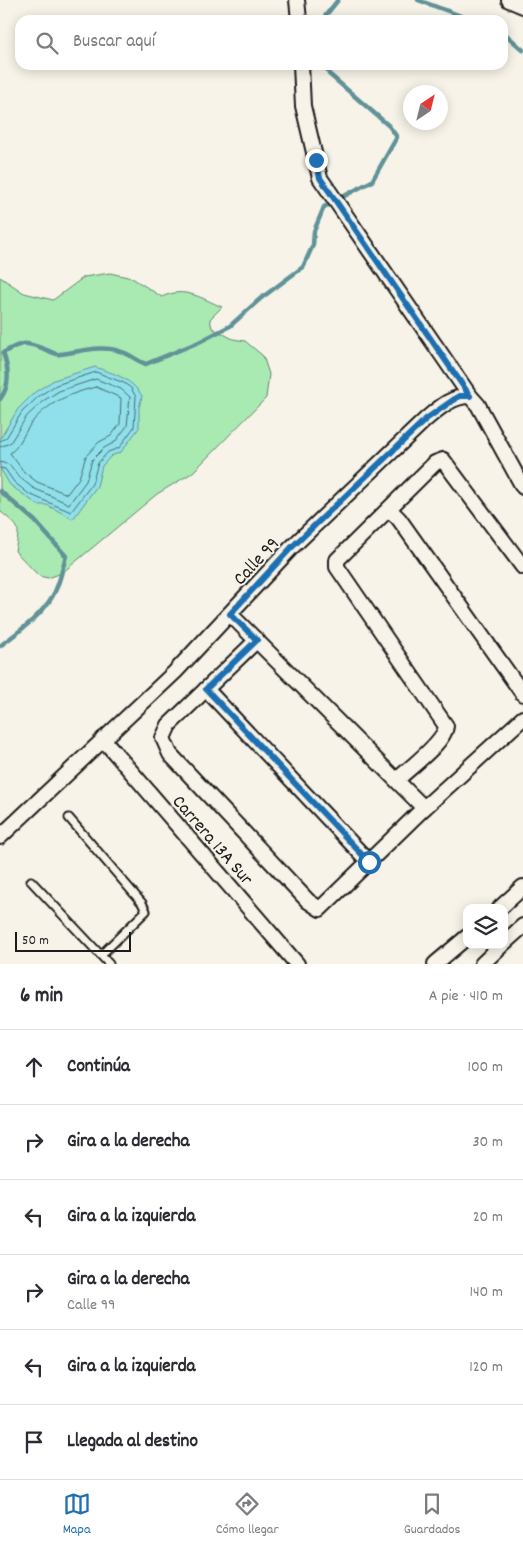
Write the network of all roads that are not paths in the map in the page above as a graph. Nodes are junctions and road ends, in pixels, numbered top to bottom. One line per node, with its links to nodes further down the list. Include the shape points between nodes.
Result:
1 (509, 0): 3 (street)
2 (298, 1): 4 (street)
3 (523, 6)
4 (299, 15)
5 (301, 70): 6 (street, via 303,106 320,178)
6 (470, 396): 7 (street); 10 (street, Calle 99, via 459,396 426,419 291,548)
7 (523, 487)
8 (389, 509): 9 (street, via 435,463 443,460); 13 (street); 16 (street, via 346,550 337,560 336,567 446,726 446,733 439,742)
9 (523, 567)
10 (230, 614): 11 (street); 15 (street, Calle 99, via 175,672)
11 (257, 640): 12 (street); 16 (street)
12 (206, 689): 20 (street); 20 (street, via 169,725 163,738 165,746 292,885 320,909)
13 (523, 694)
14 (523, 718): 17 (street)
15 (103, 739): 19 (street, Calle 99); 30 (street, Carrera 13A Sur)
16 (397, 780): 17 (street)
17 (424, 808): 20 (street)
18 (69, 818): 28 (lane, via 146,911)
19 (0, 837)
20 (369, 862)
21 (31, 881): 28 (lane)
22 (523, 887): 23 (street)
23 (504, 904)
24 (523, 926): 26 (street)
25 (463, 940): 31 (street)
26 (508, 940)
27 (498, 949): 32 (street)
28 (101, 955): 29 (lane)
29 (109, 964)
30 (297, 964)
31 (435, 964)
32 (482, 964)

